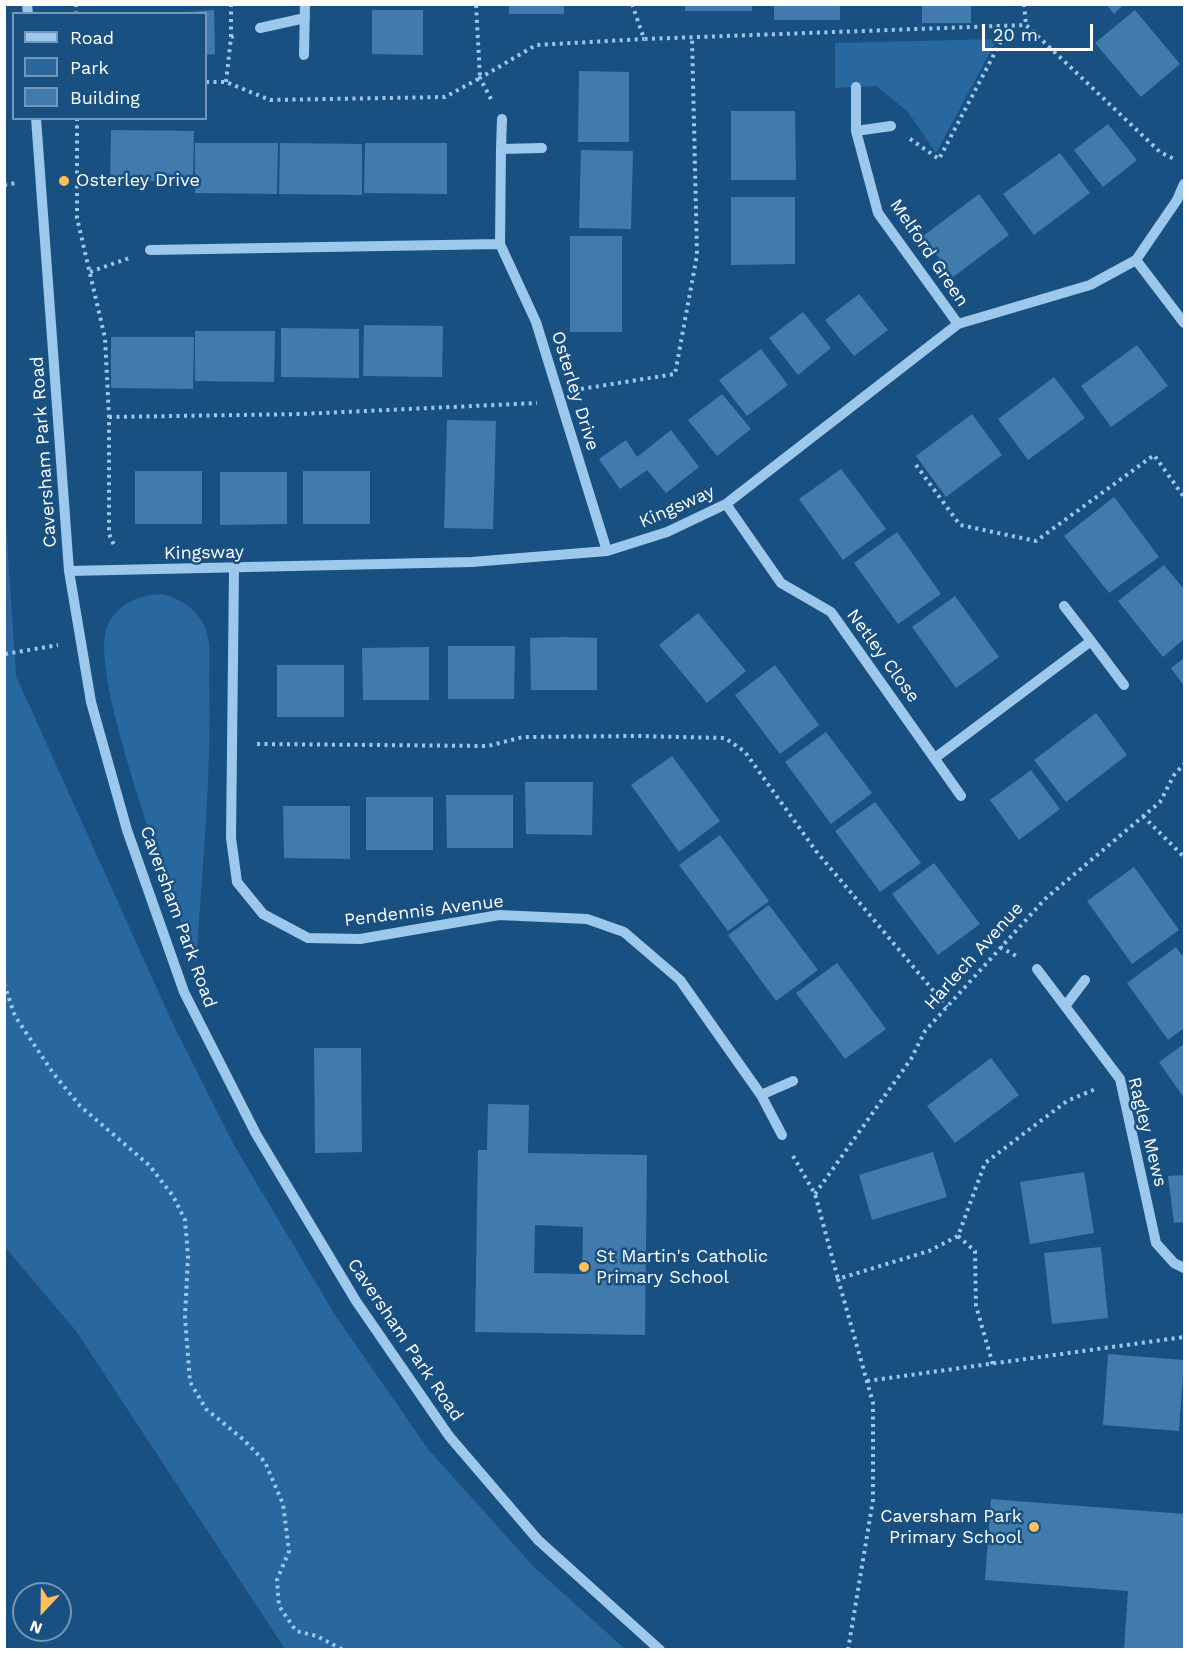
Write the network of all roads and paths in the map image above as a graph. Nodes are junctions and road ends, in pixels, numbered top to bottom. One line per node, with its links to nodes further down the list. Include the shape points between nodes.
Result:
1 (231, 4): 10 (path)
2 (305, 4): 6 (street)
3 (476, 4): 14 (path)
4 (632, 4): 12 (path)
5 (1024, 4): 7 (path)
6 (305, 18): 9 (street); 13 (street)
7 (1026, 25): 8 (path); 25 (path, via 1160,152)
8 (1009, 26): 11 (path); 21 (path, via 939,159)
9 (260, 28): 10 (path)
10 (231, 37): 16 (path)
11 (692, 38): 12 (path); 33 (path, via 697,255 675,375)
12 (644, 39): 14 (path, via 536,45)
13 (304, 55)
14 (480, 78): 16 (path, via 445,98 270,100); 18 (path)
15 (207, 82): 16 (path)
16 (226, 82)
17 (856, 87): 22 (street, Melford Green)
18 (502, 119): 24 (street, Osterley Drive)
19 (36, 120): 41 (street, Caversham Park Road)
20 (77, 120): 30 (path, via 77,218)
21 (891, 126): 22 (street)
22 (856, 131): 32 (street, Melford Green, via 878,213)
23 (542, 148): 24 (street)
24 (501, 149): 27 (street, Osterley Drive)
25 (1185, 164)
26 (1185, 184): 29 (street, Kingsway)
27 (500, 244): 28 (street); 33 (street, Osterley Drive, via 536,322)
28 (150, 250): 30 (path)
29 (1136, 260): 31 (street); 32 (street, Kingsway, via 1090,285)
30 (90, 272): 34 (path, via 105,338)
31 (1185, 323)
32 (958, 324): 37 (street, Kingsway)
33 (558, 392): 34 (path, via 542,403 301,414); 38 (street, Osterley Drive)
34 (109, 417): 40 (path, via 109,534)
35 (916, 465): 36 (path, via 960,525 1036,541 1154,455)
36 (1185, 497)
37 (726, 504): 38 (street, Kingsway, via 667,532); 50 (street, Netley Close, via 781,583 831,612)
38 (607, 552): 39 (street, Kingsway, via 472,562)
39 (234, 569): 40 (street, Kingsway); 49 (street, Pendennis Avenue)
40 (126, 570): 41 (street, Kingsway)
41 (69, 571): 44 (street, Caversham Park Road)
42 (4, 605): 46 (path)
43 (1064, 606): 45 (street)
44 (80, 641): 46 (path); 72 (street, Caversham Park Road, via 90,702 127,830 180,982 256,1134 356,1301 449,1436 538,1540)
45 (1092, 641): 47 (street); 50 (street)
46 (5, 654): 48 (path)
47 (1124, 685)
48 (4, 741)
49 (232, 744): 59 (path, via 489,746 523,738 725,738 744,752 816,851); 62 (street, Pendennis Avenue, via 231,838 237,882 262,914 308,938 360,939 499,915 587,920 624,932 680,980)
50 (935, 758): 52 (street, Netley Close)
51 (1185, 764): 53 (path, Harlech Avenue, via 1174,775 1160,802)
52 (961, 796)
53 (1143, 816): 54 (path); 59 (path, Harlech Avenue, via 1045,899)
54 (1185, 857)
55 (1037, 969): 58 (street, Ragley Mews)
56 (1085, 980): 58 (street)
57 (4, 984): 71 (path, via 15,1016 80,1106 149,1165 173,1196 185,1220 190,1382 206,1409 265,1462 283,1504 289,1551 277,1580 279,1606 296,1631 317,1636)
58 (1066, 1005): 60 (street, Ragley Mews)
59 (947, 1007): 64 (path, Harlech Avenue, via 925,1031 911,1059)
60 (1120, 1079): 65 (path, via 1067,1101 985,1163); 66 (street, Ragley Mews, via 1156,1243 1174,1263)
61 (793, 1081): 62 (street)
62 (761, 1095): 63 (street, Pendennis Avenue)
63 (782, 1135): 64 (path)
64 (815, 1194): 67 (path)
65 (958, 1236): 67 (path, via 929,1251); 69 (path, via 975,1251 976,1306)
66 (1185, 1268)
67 (838, 1279): 70 (path)
68 (1185, 1337): 69 (path)
69 (993, 1365): 70 (path)
70 (867, 1381): 73 (path, via 873,1403 873,1500)
71 (343, 1650)
72 (660, 1650)
73 (848, 1650)

